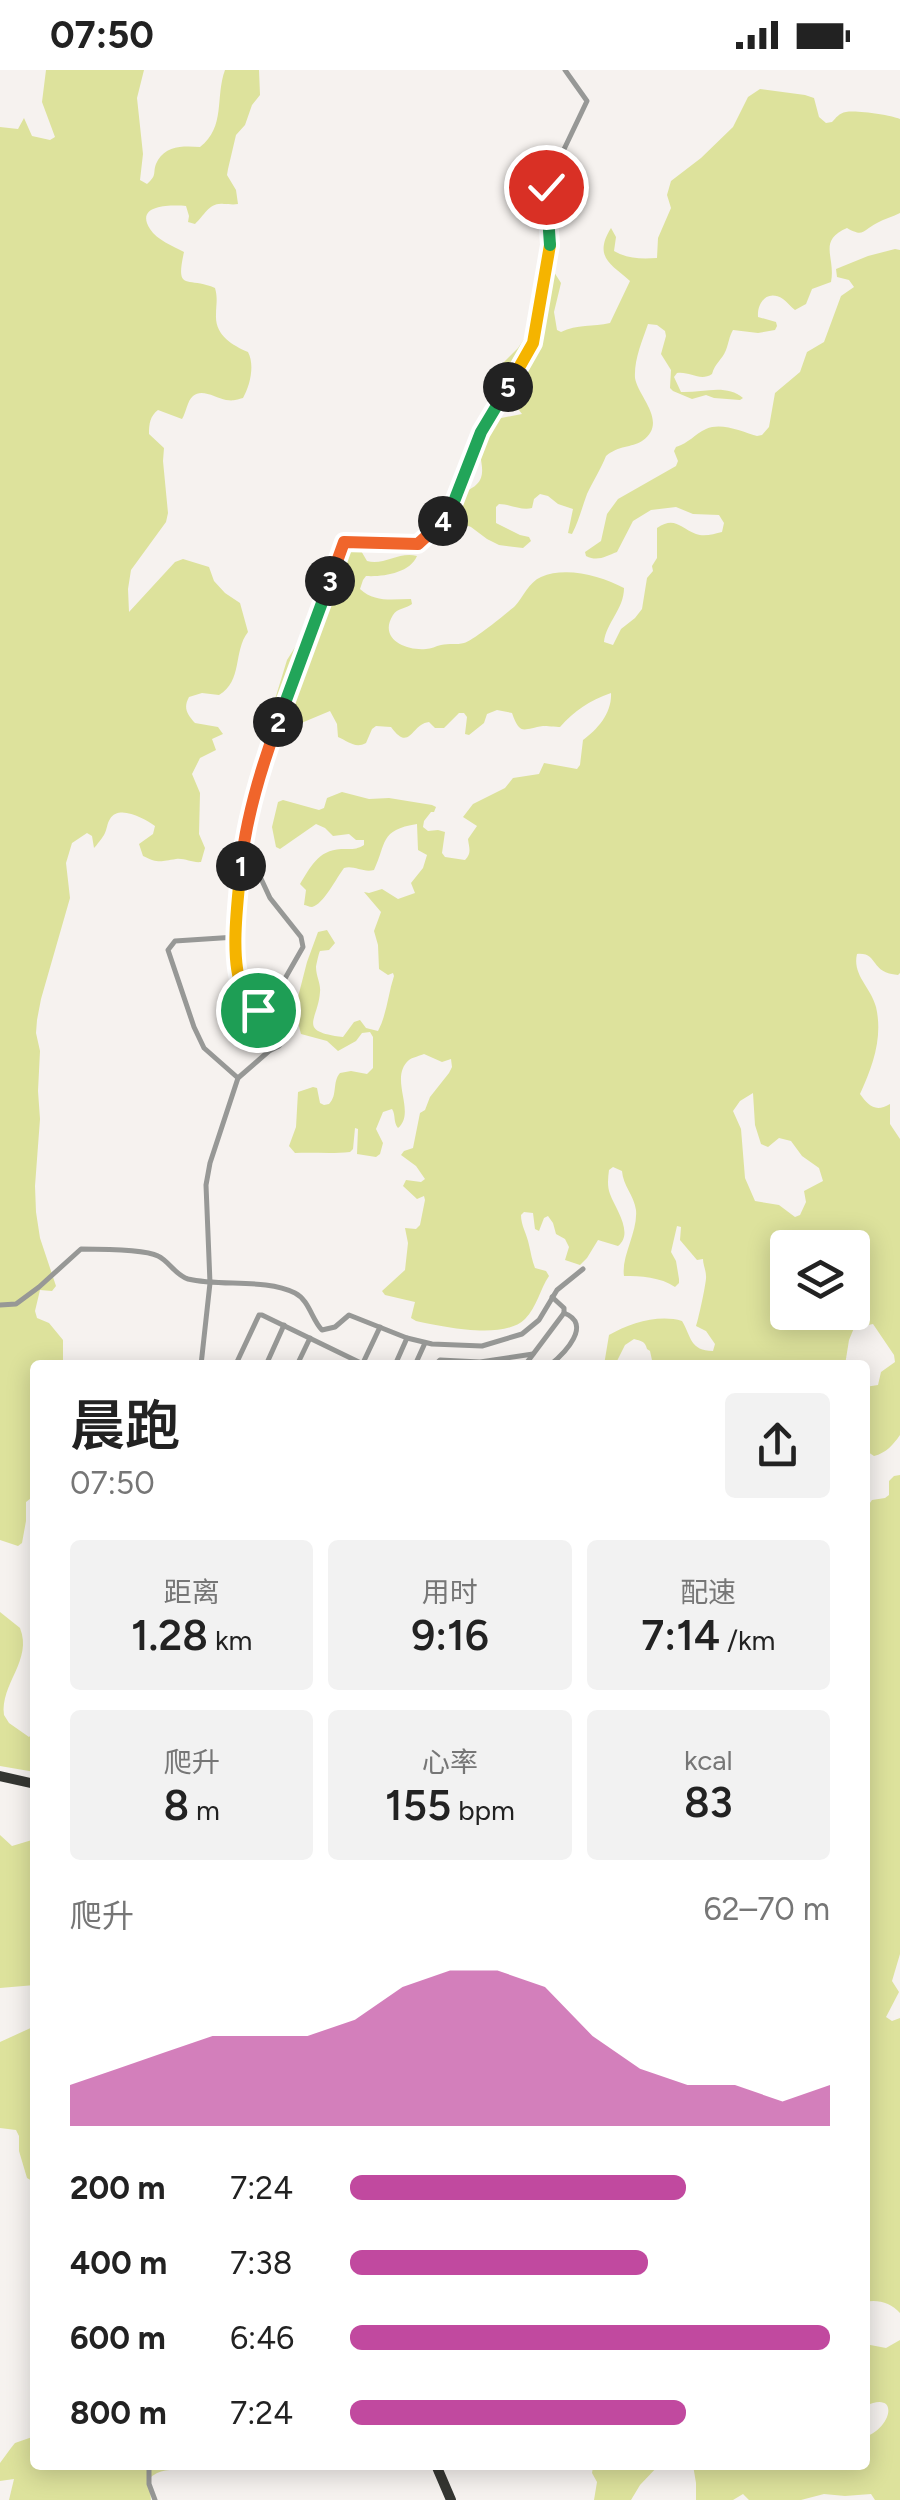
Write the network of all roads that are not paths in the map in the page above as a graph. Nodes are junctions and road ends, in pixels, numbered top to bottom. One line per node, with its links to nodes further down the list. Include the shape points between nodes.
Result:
1 (564, 70): 2 (street, via 586,102 546,187 551,239 533,343 481,432 448,517 418,544 344,542 267,752)
2 (244, 840): 3 (street); 4 (street, via 270,898 303,946 283,982 288,1035)
3 (236, 937): 4 (street, via 242,989 258,1010); 5 (street, via 175,941 168,950 204,1048)
4 (269, 1050): 5 (street)
5 (238, 1078): 7 (street, via 206,1186)
6 (583, 1269): 8 (street)
7 (210, 1283): 9 (street, via 182,1278 161,1256 81,1249 16,1304); 12 (street, via 294,1292 322,1330 349,1315); 18 (street)
8 (552, 1296): 10 (street); 15 (street, via 522,1334 482,1346)
9 (0, 1306)
10 (564, 1313): 16 (street); 28 (street, via 577,1331)
11 (284, 1325): 13 (street); 19 (street, via 259,1315); 20 (street)
12 (381, 1327): 14 (street); 23 (street)
13 (310, 1338): 21 (street); 22 (street)
14 (408, 1338): 15 (street); 24 (street)
15 (426, 1342): 25 (street)
16 (532, 1354): 17 (street); 27 (street)
17 (508, 1358): 26 (street)
18 (202, 1360)
19 (238, 1360)
20 (268, 1360)
21 (299, 1360)
22 (353, 1360)
23 (365, 1360)
24 (397, 1360)
25 (417, 1360)
26 (493, 1360)
27 (528, 1360)
28 (555, 1360)
29 (0, 1776): 30 (highway)
30 (30, 1783)
31 (149, 2470): 33 (street)
32 (438, 2470): 34 (highway)
33 (156, 2500)
34 (451, 2500)

